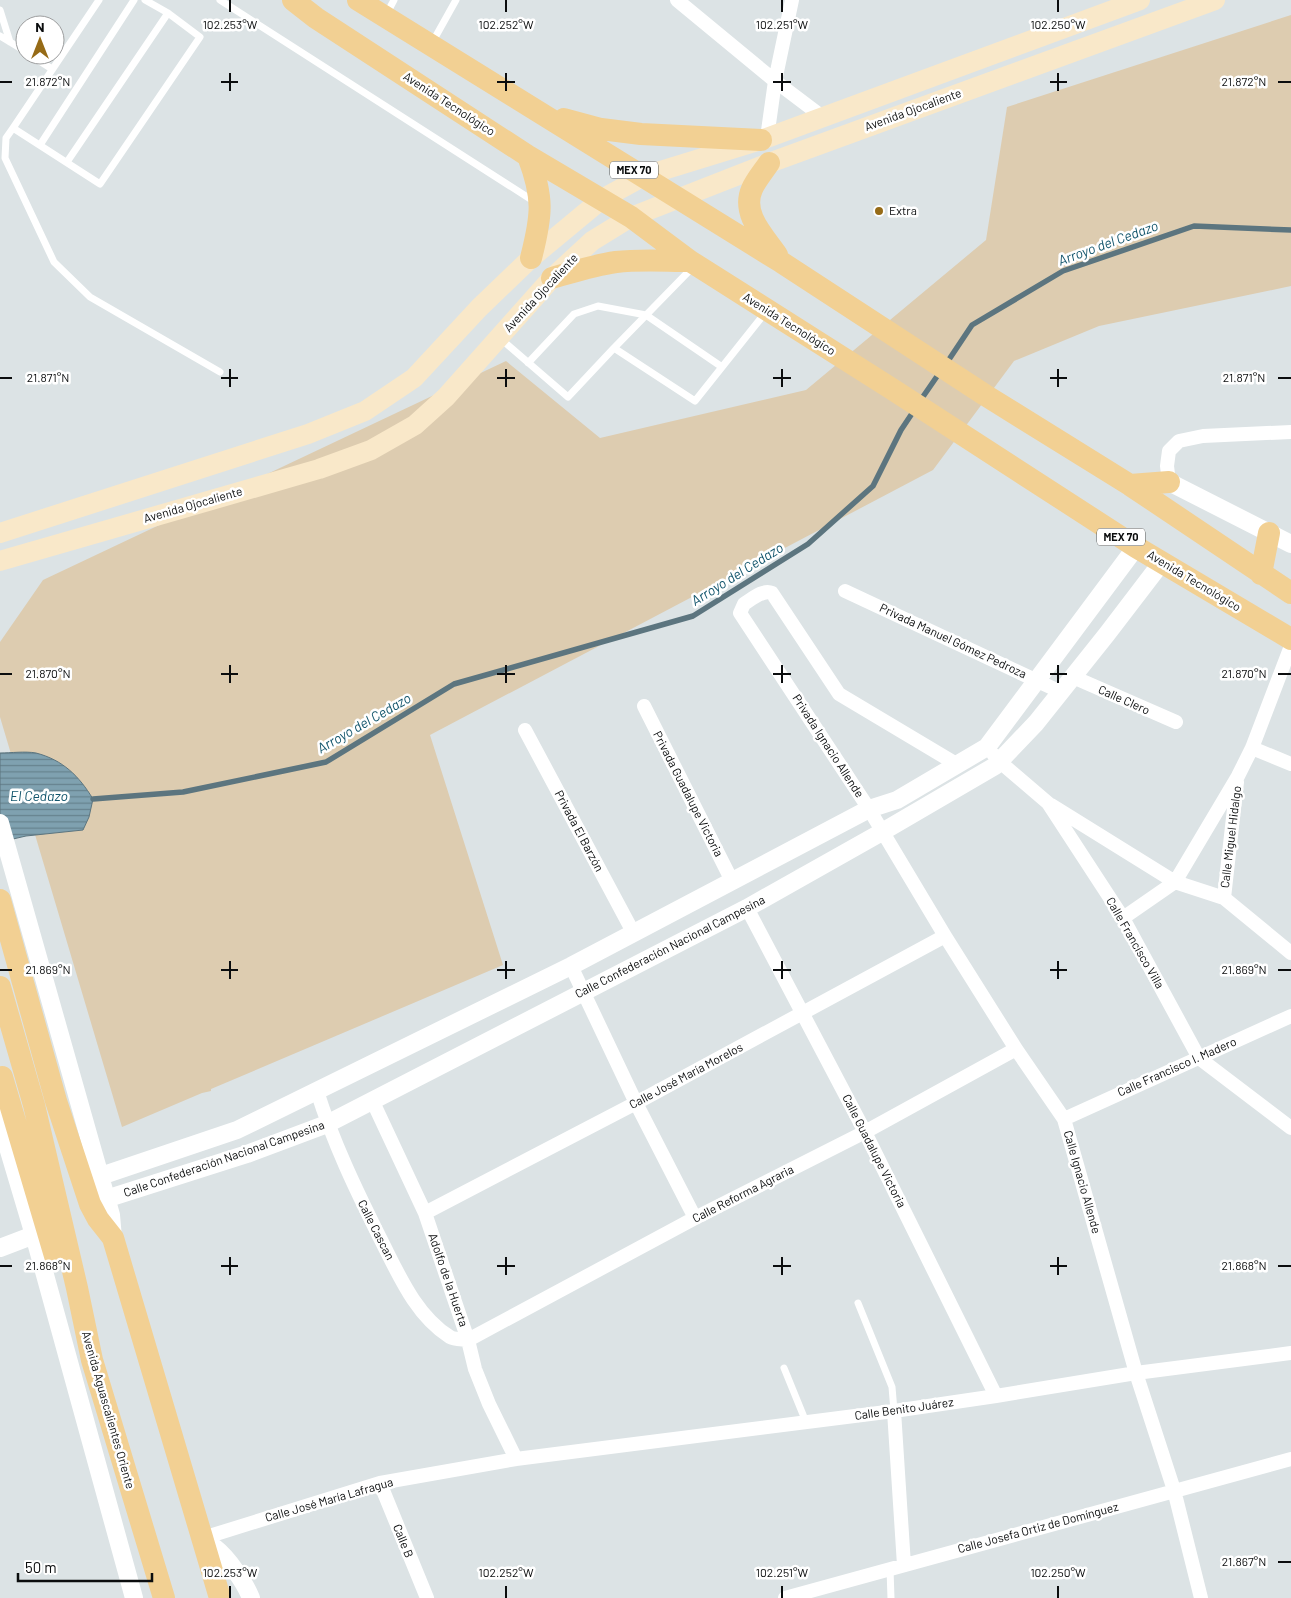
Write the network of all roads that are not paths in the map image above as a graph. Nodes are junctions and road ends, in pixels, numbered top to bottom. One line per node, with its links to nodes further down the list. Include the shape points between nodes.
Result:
1 (99, 0): 20 (lane)
2 (134, 0): 26 (lane)
3 (145, 0): 14 (lane)
4 (220, 0): 33 (lane)
5 (293, 0): 27 (main road, Avenida Tecnológico / MEX 70)
6 (358, 0): 12 (main road, MEX 70)
7 (456, 0): 18 (lane)
8 (677, 0): 21 (street)
9 (792, 0): 21 (street)
10 (1140, 0): 23 (main road, Avenida Ojocaliente)
11 (1215, 0): 29 (main road, Avenida Ojocaliente)
12 (390, 9): 18 (main road, MEX 70)
13 (0, 10): 16 (lane)
14 (168, 13): 28 (lane); 28 (lane, via 200,37 178,70 100,184)
15 (0, 36): 16 (lane)
16 (10, 42): 17 (lane)
17 (15, 45)
18 (430, 45): 22 (main road, MEX 70)
19 (46, 65): 20 (lane)
20 (52, 69): 24 (lane)
21 (775, 80): 23 (street); 25 (street)
22 (536, 111): 25 (main road, via 601,129); 30 (main road, MEX 70)
23 (824, 118): 25 (main road, Avenida Ojocaliente)
24 (13, 128): 26 (lane); 45 (lane, via 6,138 4,158 54,262 90,297)
25 (764, 139): 30 (main road, Avenida Ojocaliente)
26 (40, 145): 28 (lane)
27 (528, 156): 32 (main road, Avenida Tecnológico / MEX 70); 33 (main road, via 538,181)
28 (67, 162)
29 (769, 163): 31 (main road, Avenida Ojocaliente); 36 (main road, via 752,190 749,204 751,218)
30 (644, 176): 31 (main road, MEX 70); 32 (main road, Avenida Ojocaliente)
31 (677, 198): 34 (main road, Avenida Ojocaliente); 36 (main road, MEX 70)
32 (602, 199): 34 (main road, Avenida Tecnológico / MEX 70); 35 (main road, Avenida Ojocaliente)
33 (540, 206): 35 (main road)
34 (631, 217): 37 (main road, Avenida Tecnológico / MEX 70); 38 (main road, Avenida Ojocaliente, via 592,241)
35 (531, 258): 49 (main road, Avenida Ojocaliente, via 414,378 365,411 308,434)
36 (781, 262): 48 (main road, MEX 70, via 985,395)
37 (693, 263): 38 (main road, via 616,262); 39 (main road, Avenida Tecnológico / MEX 70); 40 (lane)
38 (552, 278): 41 (main road, Avenida Ojocaliente)
39 (768, 310): 44 (lane); 52 (main road, Avenida Tecnológico / MEX 70)
40 (646, 315): 42 (lane); 43 (lane, via 598,306 574,314); 44 (lane)
41 (499, 338): 43 (lane); 53 (main road, Avenida Ojocaliente, via 446,397 415,425 371,450 319,469)
42 (614, 348): 43 (lane, via 568,397); 44 (lane, via 695,401)
43 (528, 363)
44 (722, 367)
45 (220, 372)
46 (1291, 432): 47 (street, via 1203,436 1179,441 1169,451)
47 (1169, 482): 48 (main road); 50 (street)
48 (1130, 484): 57 (main road, MEX 70)
49 (4, 531)
50 (1270, 533): 51 (street); 57 (main road)
51 (1291, 544)
52 (1136, 547): 55 (main road, Avenida Tecnológico / MEX 70); 63 (street, Calle Confederación Nacional Campesina)
53 (29, 552): 54 (main road, Avenida Ojocaliente); 56 (main road)
54 (0, 561)
55 (1162, 562): 60 (main road, Avenida Tecnológico / MEX 70); 62 (street, Calle Confederación Nacional Campesina)
56 (0, 572)
57 (1261, 574): 59 (main road, MEX 70)
58 (846, 591): 63 (street, Privada Manuel Gómez Pedroza)
59 (1291, 593)
60 (1291, 639)
61 (1291, 646): 69 (street, Calle Miguel Hidalgo)
62 (1073, 678): 64 (street, Calle Confederación Nacional Campesina); 66 (street, Calle Clero)
63 (1038, 681): 64 (street, Privada Manuel Gómez Pedroza); 68 (street, Calle Confederación Nacional Campesina)
64 (1061, 692): 70 (street, Calle Confederación Nacional Campesina)
65 (644, 706): 78 (street, Privada Guadalupe Victoria)
66 (1176, 722)
67 (525, 730): 84 (street, Privada El Barzón)
68 (987, 747): 70 (street, Calle Francisco Villa); 72 (street, Calle Confederación Nacional Campesina)
69 (1252, 748): 71 (street); 73 (street, Calle Miguel Hidalgo)
70 (1000, 762): 74 (street, Calle Francisco Villa); 77 (street, Calle Confederación Nacional Campesina)
71 (1291, 764)
72 (958, 765): 75 (street, Calle Confederación Nacional Campesina, via 896,800); 75 (street, Privada Ignacio Allende, via 839,694 772,594 764,592 744,604 740,613)
73 (1238, 776): 79 (street, Calle Miguel Hidalgo); 80 (street, Calle Miguel Hidalgo)
74 (1048, 803): 79 (street); 83 (street, Calle Francisco Villa)
75 (869, 809): 77 (street, Calle Ignacio Allende); 78 (street, Calle Confederación Nacional Campesina)
76 (0, 822): 102 (street)
77 (882, 832): 82 (street, Calle Confederación Nacional Campesina); 85 (street, Calle Ignacio Allende)
78 (732, 881): 84 (street, Calle Confederación Nacional Campesina)
79 (1175, 882): 80 (street, Calle Miguel Hidalgo); 83 (street)
80 (1224, 898): 86 (street, Calle Miguel Hidalgo)
81 (0, 900): 102 (main road, via 56,1101)
82 (747, 908): 89 (street, Calle Confederación Nacional Campesina); 90 (street, Calle Guadalupe Victoria)
83 (1123, 918): 93 (street, Calle Francisco Villa)
84 (633, 932): 87 (street, Calle Confederación Nacional Campesina)
85 (945, 936): 90 (street, Calle José María Morelos); 92 (street, Calle Ignacio Allende)
86 (1291, 953)
87 (571, 966): 89 (street); 95 (street, Calle Confederación Nacional Campesina)
88 (0, 987): 111 (main road, Avenida Aguascalientes Oriente, via 34,1105)
89 (583, 991): 96 (street, Calle Confederación Nacional Campesina); 97 (street)
90 (803, 1013): 97 (street, Calle José María Morelos); 101 (street, Calle Guadalupe Victoria)
91 (1291, 1016): 93 (street, Calle Francisco I. Madero)
92 (1016, 1049): 98 (street, Calle Ignacio Allende); 101 (street, Calle Reforma Agraria)
93 (1199, 1058): 98 (street, Calle Francisco I. Madero); 100 (street, Calle Francisco Villa)
94 (1, 1074): 106 (street, Avenida Aguascalientes Oriente, via 0,1106 4,1134); 111 (main road, via 65,1289)
95 (317, 1091): 99 (street, Calle Cascan); 102 (street, Calle Confederación Nacional Campesina, via 237,1130)
96 (372, 1102): 99 (street, Calle Confederación Nacional Campesina); 104 (street, Adolfo de la Huerta)
97 (636, 1103): 104 (street, Calle José María Morelos); 105 (street)
98 (1064, 1119): 113 (street, Calle Ignacio Allende)
99 (328, 1124): 103 (street, Calle Confederación Nacional Campesina, via 247,1154); 109 (street, Calle Cascan, via 350,1178 408,1293 430,1321 451,1338)
100 (1291, 1128)
101 (865, 1132): 105 (street, Calle Reforma Agraria); 114 (street, Calle Guadalupe Victoria)
102 (92, 1179): 103 (main road)
103 (98, 1201): 121 (main road, via 98,1219 113,1238)
104 (425, 1214): 109 (street, Adolfo de la Huerta)
105 (695, 1218): 109 (street, Calle Reforma Agraria)
106 (34, 1235): 107 (street); 124 (street, Avenida Aguascalientes Oriente)
107 (0, 1248)
108 (858, 1302): 115 (lane, via 892,1388)
109 (468, 1340): 117 (street, Adolfo de la Huerta, via 475,1369)
110 (1291, 1353): 113 (street, Calle Benito Juárez)
111 (92, 1360): 125 (main road, Avenida Aguascalientes Oriente)
112 (784, 1368): 116 (lane)
113 (1136, 1373): 114 (street, Calle Benito Juárez); 120 (street, Calle Ignacio Allende)
114 (996, 1396): 115 (street, Calle Benito Juárez)
115 (894, 1410): 116 (street, Calle Benito Juárez); 122 (street)
116 (806, 1422): 117 (street, Calle Benito Juárez)
117 (516, 1459): 119 (street, Calle José María Lafragua)
118 (1291, 1459): 120 (street, Calle Josefa Ortiz de Domínguez)
119 (380, 1483): 121 (street, Calle José María Lafragua); 128 (street, Calle B)
120 (1174, 1490): 122 (street, Calle Josefa Ortiz de Domínguez); 131 (street, Calle Ignacio Allende)
121 (203, 1540): 126 (main road); 127 (street, via 228,1563)
122 (904, 1565): 123 (street, Calle Josefa Ortiz de Domínguez)
123 (890, 1570): 129 (street, Calle Josefa Ortiz de Domínguez); 130 (lane)
124 (134, 1598)
125 (164, 1598)
126 (220, 1598)
127 (251, 1598)
128 (427, 1598)
129 (785, 1598)
130 (891, 1598)
131 (1201, 1598)

